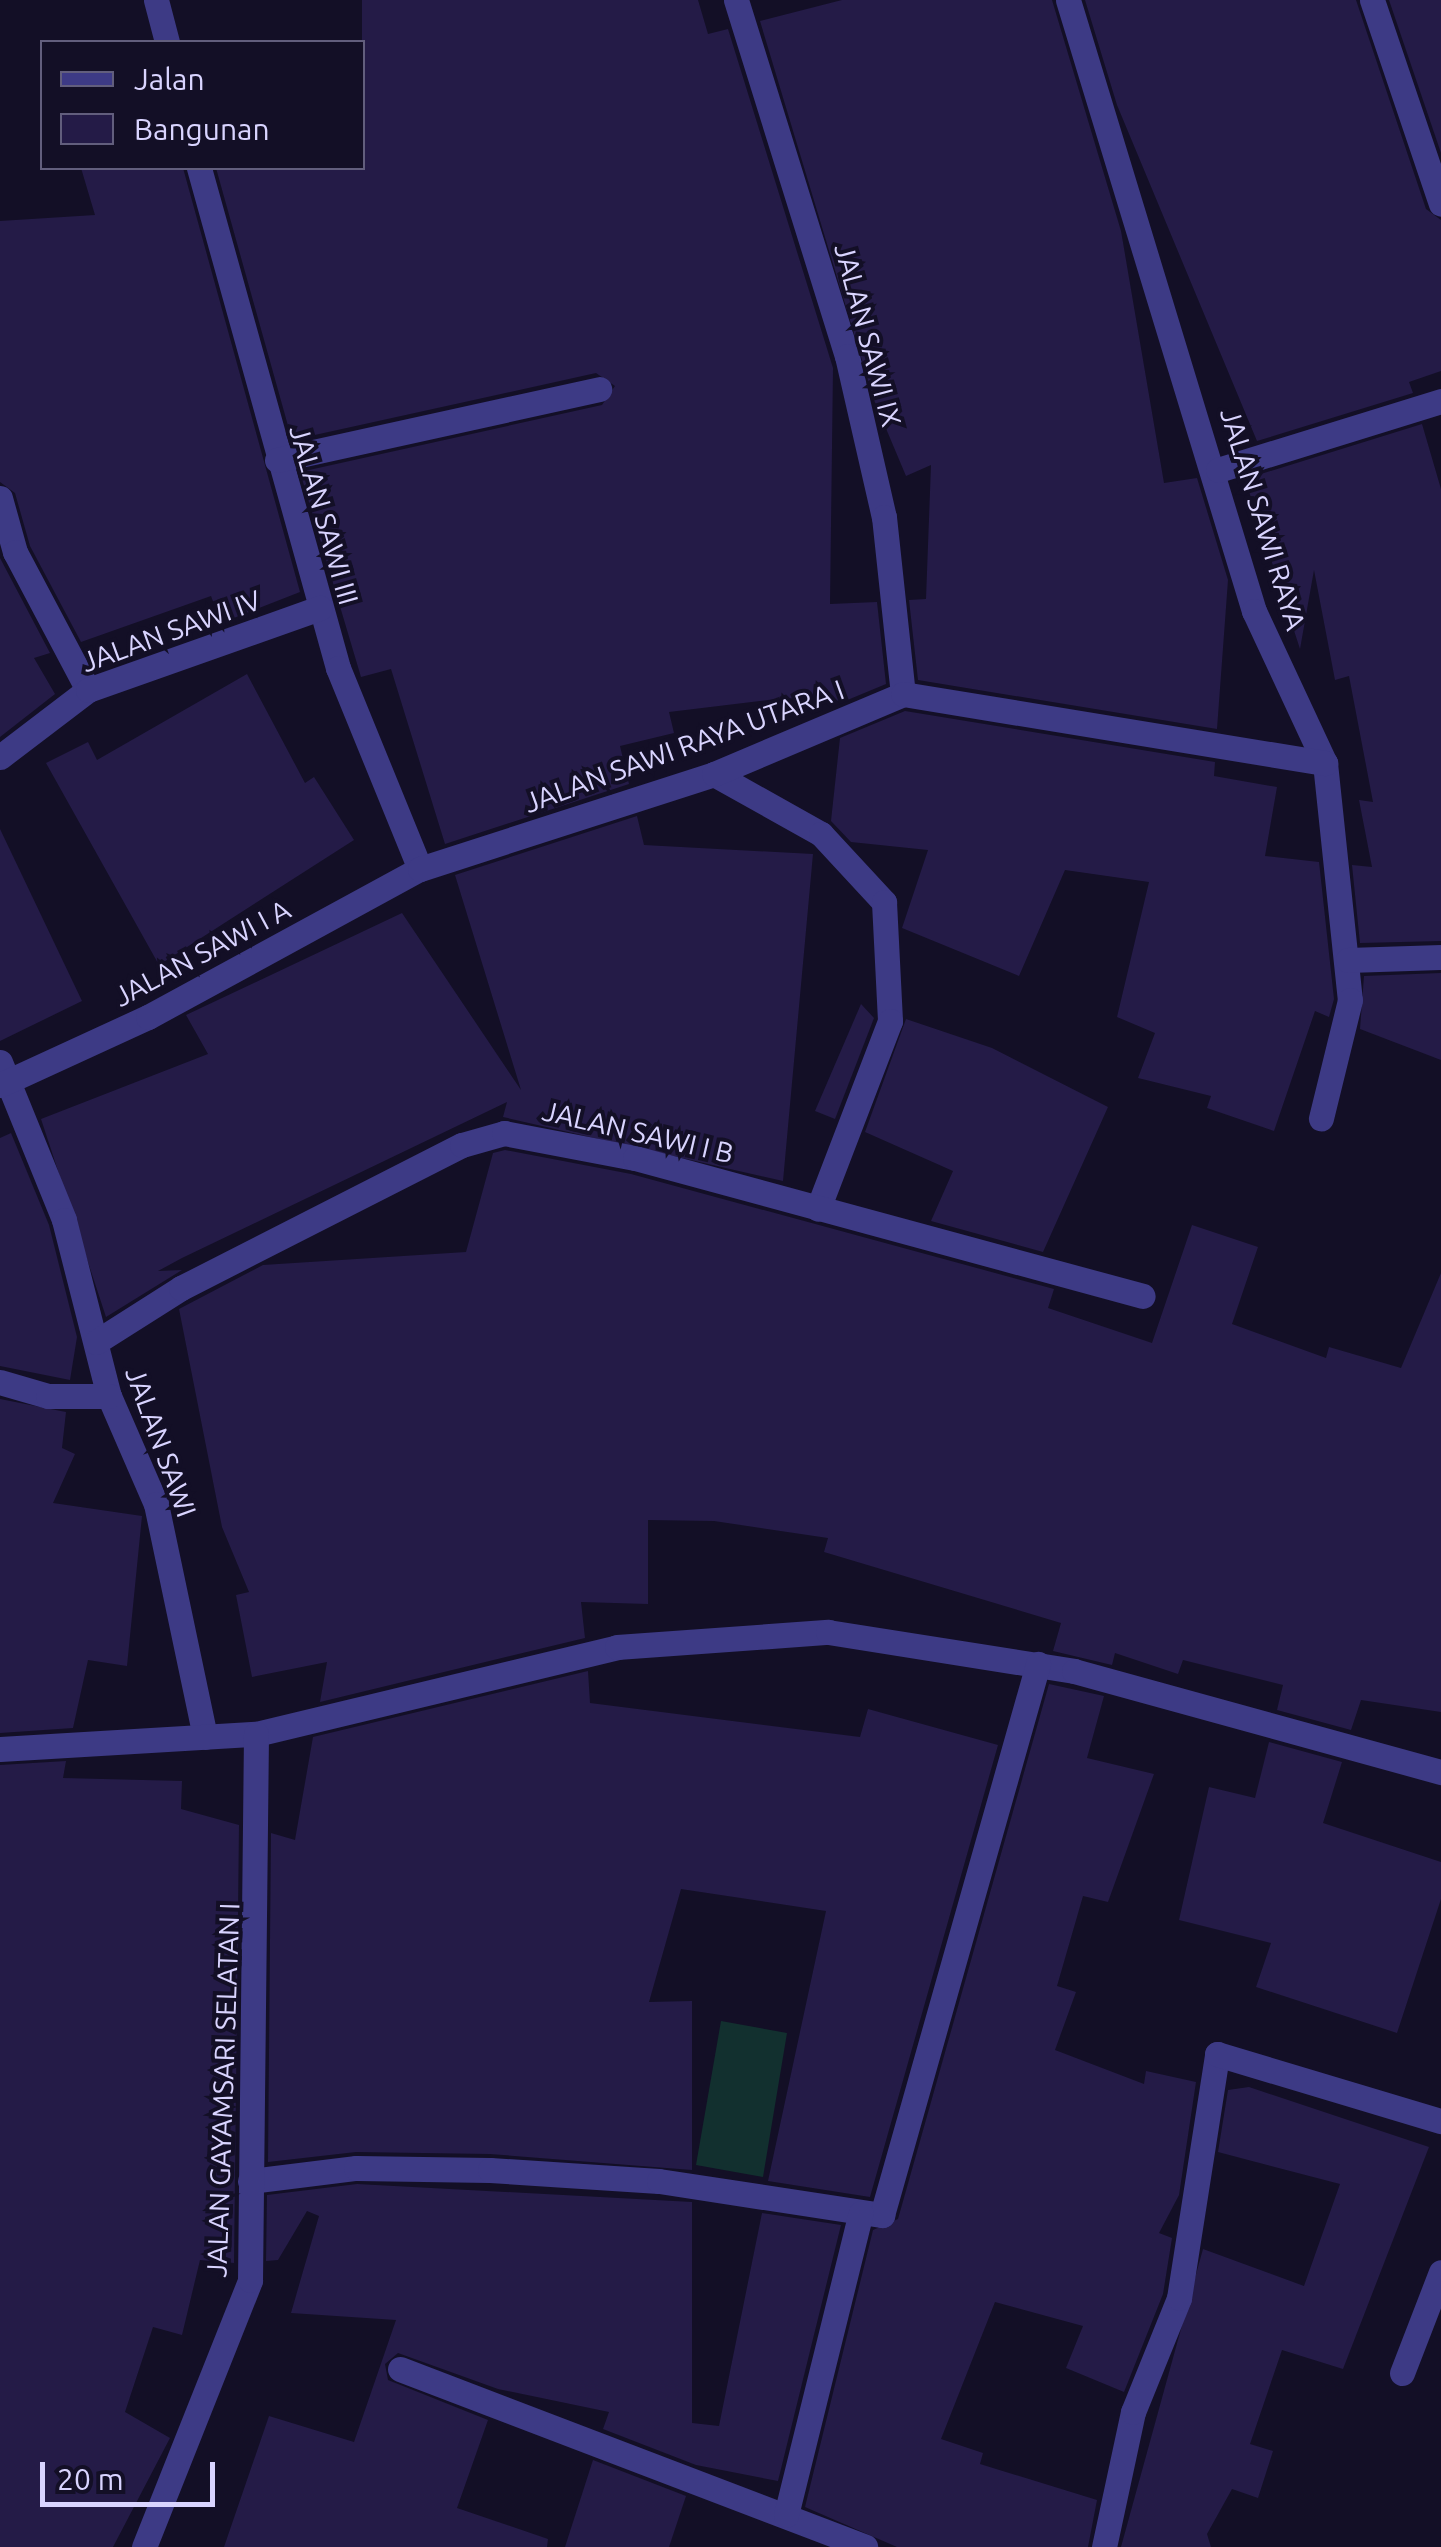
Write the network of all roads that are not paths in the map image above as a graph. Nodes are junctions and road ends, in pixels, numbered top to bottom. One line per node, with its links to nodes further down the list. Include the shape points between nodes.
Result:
1 (156, 0): 5 (street)
2 (736, 0): 15 (street, JALAN SAWI IX, via 847,356 884,517)
3 (1068, 0): 11 (street, JALAN SAWI RAYA)
4 (1372, 0): 7 (street)
5 (166, 40)
6 (200, 170): 10 (street, JALAN SAWI III)
7 (1441, 204)
8 (599, 389): 10 (street)
9 (1441, 402): 11 (street)
10 (277, 460): 13 (street, JALAN SAWI III)
11 (1218, 470): 17 (street, JALAN SAWI RAYA, via 1254,611)
12 (0, 498): 14 (street, via 15,552)
13 (320, 608): 14 (street, JALAN SAWI IV); 19 (street, JALAN SAWI III)
14 (88, 690): 16 (street, JALAN SAWI IV)
15 (903, 694): 17 (street); 18 (street, JALAN SAWI RAYA UTARA I)
16 (0, 756)
17 (1324, 763): 21 (street, JALAN SAWI RAYA)
18 (714, 774): 19 (street, JALAN SAWI RAYA UTARA I); 24 (street, via 821,834 884,902 890,1022)
19 (420, 869): 22 (street, JALAN SAWI I A)
20 (1441, 957): 21 (street)
21 (1348, 960): 23 (street, JALAN SAWI RAYA, via 1341,1056)
22 (3, 1077): 26 (street, JALAN SAWI, via 64,1220)
23 (1321, 1118)
24 (818, 1209): 25 (street, JALAN SAWI I B); 26 (street, JALAN SAWI I B, via 504,1132 198,1280)
25 (1144, 1296)
26 (96, 1342): 28 (street, JALAN SAWI)
27 (0, 1382): 28 (street, via 48,1396)
28 (109, 1396): 31 (street, JALAN SAWI, via 156,1504)
29 (1038, 1664): 30 (street, via 828,1632 636,1645); 33 (street); 36 (street, via 884,2210)
30 (256, 1734): 31 (street); 35 (street, JALAN GAYAMSARI SELATAN I)
31 (205, 1737): 32 (street)
32 (0, 1748)
33 (1441, 1772)
34 (1441, 2122): 43 (street, via 1218,2054 1179,2298 1134,2412)
35 (250, 2181): 36 (street, via 356,2168 490,2170 659,2181); 41 (street, JALAN GAYAMSARI SELATAN I, via 254,2243 242,2315)
36 (860, 2213): 40 (street)
37 (1441, 2272): 39 (street)
38 (400, 2369): 40 (street)
39 (1402, 2373)
40 (786, 2515): 42 (street)
41 (144, 2547)
42 (865, 2547)
43 (1104, 2547)

